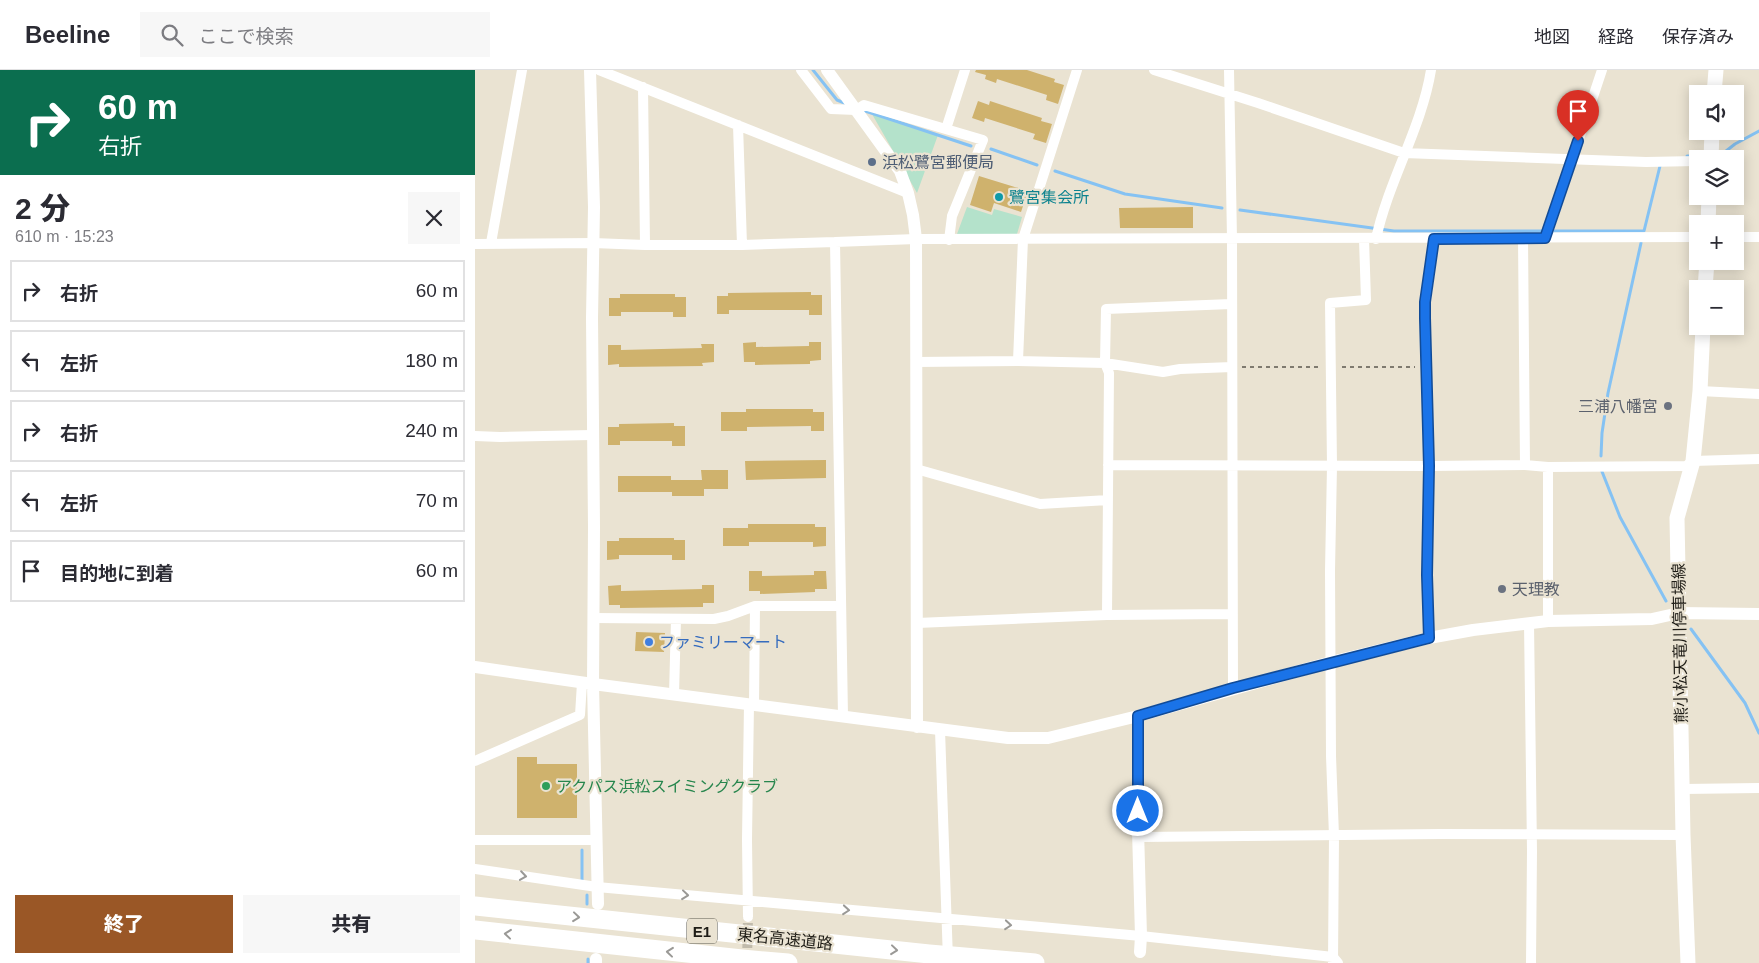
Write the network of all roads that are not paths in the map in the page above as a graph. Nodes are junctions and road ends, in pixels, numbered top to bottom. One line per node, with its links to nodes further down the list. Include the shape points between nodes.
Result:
1 (522, 70): 36 (street)
2 (590, 70): 37 (street)
3 (599, 70): 14 (street)
4 (801, 70): 16 (street, via 831,109)
5 (827, 70): 16 (street)
6 (965, 70): 18 (street)
7 (1077, 70): 30 (street)
8 (1154, 70): 15 (street)
9 (1229, 70): 15 (street)
10 (1431, 70): 19 (street, via 1421,111)
11 (1602, 70): 20 (street)
12 (1716, 70): 13 (main road)
13 (1715, 85)
14 (643, 87): 17 (street); 39 (street)
15 (1231, 95): 19 (street); 31 (street)
16 (857, 108): 18 (street); 22 (street, via 900,171)
17 (738, 126): 22 (street); 40 (street)
18 (946, 129): 34 (street, via 983,140 953,216)
19 (1404, 153): 20 (street); 24 (street)
20 (1572, 159): 21 (street); 23 (street)
21 (1689, 161)
22 (908, 193): 29 (street)
23 (1546, 234): 25 (street); 27 (street)
24 (1376, 237): 32 (street); 33 (street)
25 (1689, 237)
26 (1744, 237): 28 (street)
27 (1523, 238): 33 (street); 54 (street)
28 (1759, 238)
29 (916, 239): 34 (street); 35 (street); 43 (street)
30 (1023, 239): 31 (street); 34 (street); 44 (street)
31 (1232, 239): 32 (street); 41 (street)
32 (1364, 239): 56 (street, via 1365,300 1330,303)
33 (1434, 239): 57 (street, via 1425,302)
34 (949, 240)
35 (835, 242): 40 (street); 62 (street)
36 (491, 243): 37 (street); 38 (street)
37 (593, 243): 39 (street); 49 (street)
38 (475, 244)
39 (645, 245): 40 (street)
40 (742, 245)
41 (1231, 304): 45 (street, via 1106,308); 46 (street)
42 (1703, 335): 47 (main road, 熊小松天竜川停車場線)
43 (916, 362): 44 (street); 59 (street)
44 (1018, 362): 45 (street)
45 (1105, 363): 46 (street, via 1163,372); 53 (street, via 1109,373)
46 (1232, 367): 55 (street)
47 (1700, 391): 48 (street); 52 (main road, 熊小松天竜川停車場線)
48 (1759, 394)
49 (592, 435): 50 (street); 67 (street)
50 (475, 436)
51 (1759, 459): 52 (street)
52 (1693, 461): 58 (street, via 1686,466); 63 (main road, 熊小松天竜川停車場線, via 1677,518)
53 (1108, 465): 55 (street); 60 (street)
54 (1525, 465): 57 (street); 58 (street)
55 (1233, 466): 56 (street); 64 (street)
56 (1331, 466): 57 (street); 73 (street)
57 (1429, 466): 72 (street)
58 (1548, 467): 69 (street)
59 (917, 468): 60 (street, via 1040,504); 70 (street)
60 (1108, 500): 66 (street)
61 (755, 606): 62 (street); 68 (street, via 714,619); 78 (street)
62 (840, 606): 79 (street)
63 (1679, 613): 65 (street); 69 (street, via 1652,619); 85 (main road, 熊小松天竜川停車場線)
64 (1232, 614): 66 (street); 76 (street)
65 (1759, 614)
66 (1107, 615): 70 (street)
67 (593, 618): 68 (street); 75 (street)
68 (676, 619): 77 (street)
69 (1548, 621): 71 (street)
70 (917, 623): 81 (street)
71 (1529, 624): 72 (street); 86 (street)
72 (1429, 638): 73 (street)
73 (1331, 662): 76 (street); 88 (street)
74 (475, 667): 75 (street)
75 (587, 684): 77 (street); 83 (street, via 580,715); 91 (street)
76 (1233, 688): 80 (street)
77 (675, 695): 78 (street)
78 (751, 704): 79 (street); 94 (street)
79 (843, 716): 81 (street)
80 (1138, 716): 82 (street, via 1048,738 1008,738); 89 (street)
81 (917, 727): 82 (street)
82 (940, 730): 98 (street)
83 (475, 760)
84 (1759, 788): 85 (street)
85 (1683, 789): 87 (main road, 熊小松天竜川停車場線)
86 (1531, 834): 87 (street); 88 (street); 106 (street)
87 (1683, 835): 107 (main road, 熊小松天竜川停車場線)
88 (1334, 836): 89 (street); 103 (street)
89 (1139, 837): 100 (street)
90 (475, 840): 91 (street)
91 (596, 840): 93 (street)
92 (475, 869): 93 (street, one-way to 93)
93 (597, 887): 94 (street, one-way to 94); 95 (street)
94 (747, 901): 97 (street); 98 (street, one-way to 98)
95 (598, 904)
96 (475, 906): 102 (highway, 東名高速道路 / E1, one-way to 102, via 929,954)
97 (748, 917)
98 (947, 919): 100 (street, one-way to 100); 102 (street)
99 (475, 930): 104 (highway, 東名高速道路 / E1, one-way to 99)
100 (1141, 936): 101 (street); 103 (street)
101 (1140, 952)
102 (953, 960): 105 (highway, 東名高速道路 / E1)
103 (1335, 961)
104 (788, 963)
105 (1035, 963)
106 (1531, 963)
107 (1688, 963)

